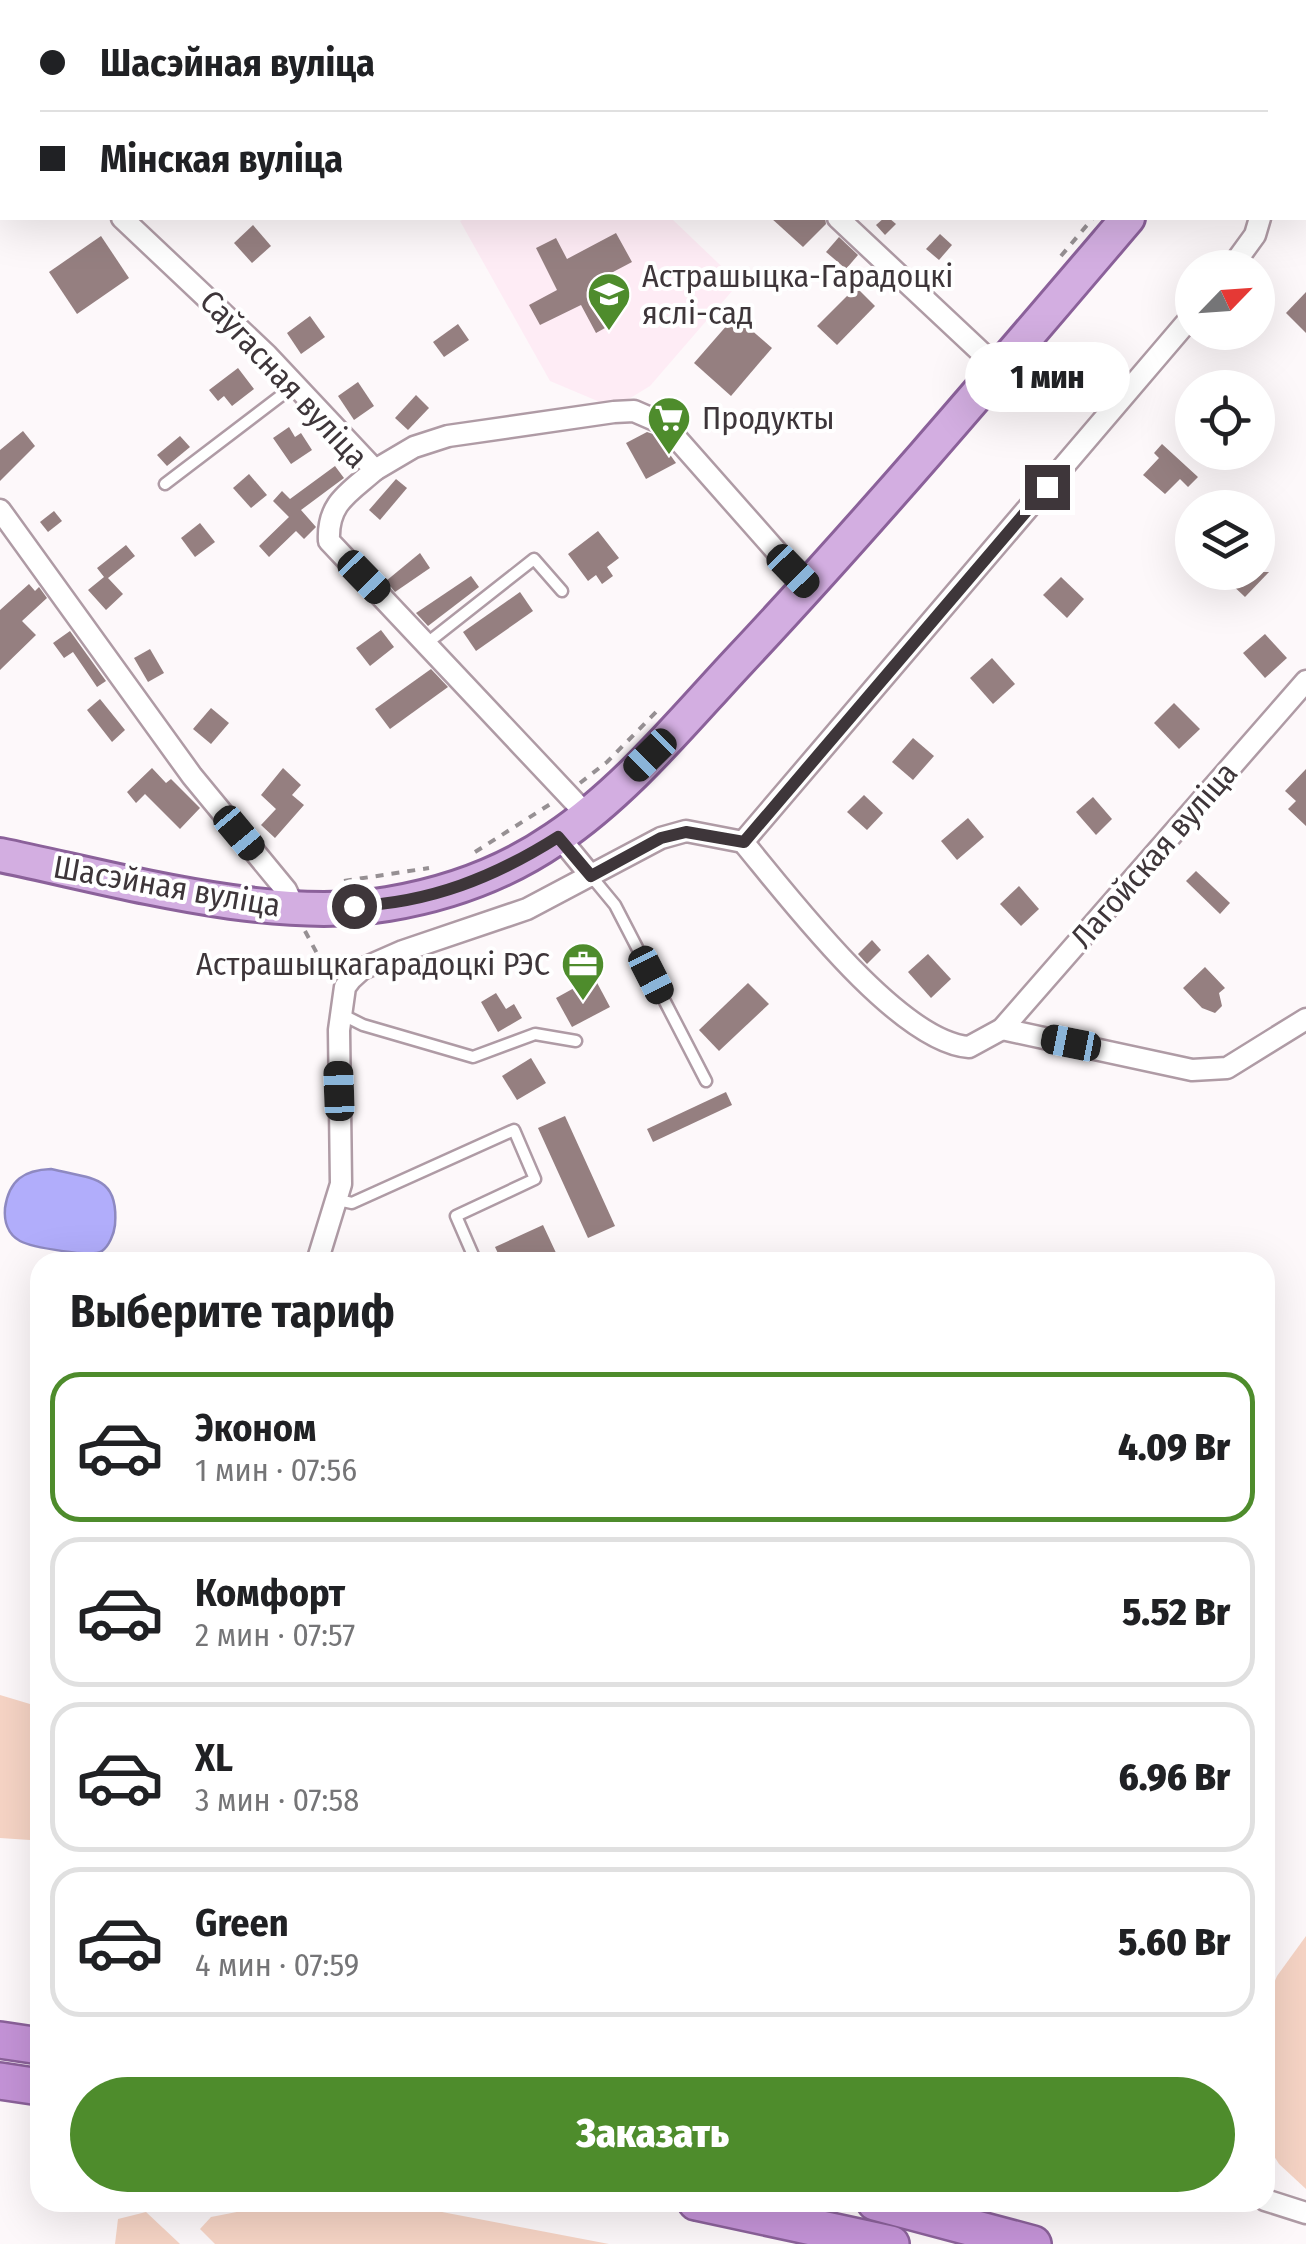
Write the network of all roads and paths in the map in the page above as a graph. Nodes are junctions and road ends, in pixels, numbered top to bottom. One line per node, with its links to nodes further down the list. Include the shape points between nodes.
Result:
1 (124, 220): 10 (street, Саўгасная вуліца)
2 (840, 220): 9 (street)
3 (1091, 220): 7 (path)
4 (1126, 220): 9 (main road, Шасэйная вуліца)
5 (1259, 220): 6 (street)
6 (1244, 250)
7 (1055, 262)
8 (1175, 336): 21 (street)
9 (998, 369): 14 (main road, Шасэйная вуліца)
10 (296, 385): 11 (street, Саўгасная вуліца); 12 (lane)
11 (375, 470): 14 (street, via 448,436 634,411 664,424); 16 (street, Саўгасная вуліца, via 332,512 330,541)
12 (166, 484)
13 (0, 510): 27 (street)
14 (808, 587): 19 (main road, Шасэйная вуліца, via 677,727)
15 (562, 591): 16 (lane, via 534,559)
16 (426, 644): 19 (street, Саўгасная вуліца)
17 (1306, 681): 30 (street, Лагойская вуліца)
18 (660, 707): 19 (path)
19 (576, 804): 20 (main road, Шасэйная вуліца); 22 (path)
20 (558, 837): 25 (street); 27 (main road, Шасэйная вуліца, via 453,890 384,905)
21 (744, 842): 25 (street, via 686,832 661,838); 30 (street, via 843,962 917,1024 951,1046 969,1048)
22 (471, 855)
23 (0, 856): 27 (main road, Шасэйная вуліца)
24 (429, 868): 26 (path)
25 (591, 876): 28 (street, via 527,909 376,962 350,978); 32 (lane, via 615,904)
26 (340, 882)
27 (295, 909): 28 (path)
28 (341, 1006): 31 (lane, via 363,1025 473,1057 535,1034); 33 (street)
29 (1306, 1019): 30 (street, via 1227,1068 1192,1070)
30 (1002, 1030)
31 (576, 1041)
32 (706, 1081)
33 (338, 1200): 34 (street); 35 (lane, via 352,1203 514,1130 536,1179 456,1216)
34 (320, 1252)
35 (472, 1252)
36 (0, 2040): 37 (highway)
37 (30, 2044)
38 (0, 2080): 39 (highway)
39 (30, 2085)
40 (1275, 2203): 43 (street)
41 (742, 2212): 44 (highway)
42 (913, 2212): 45 (highway)
43 (1306, 2213)
44 (891, 2244)
45 (1033, 2244)

